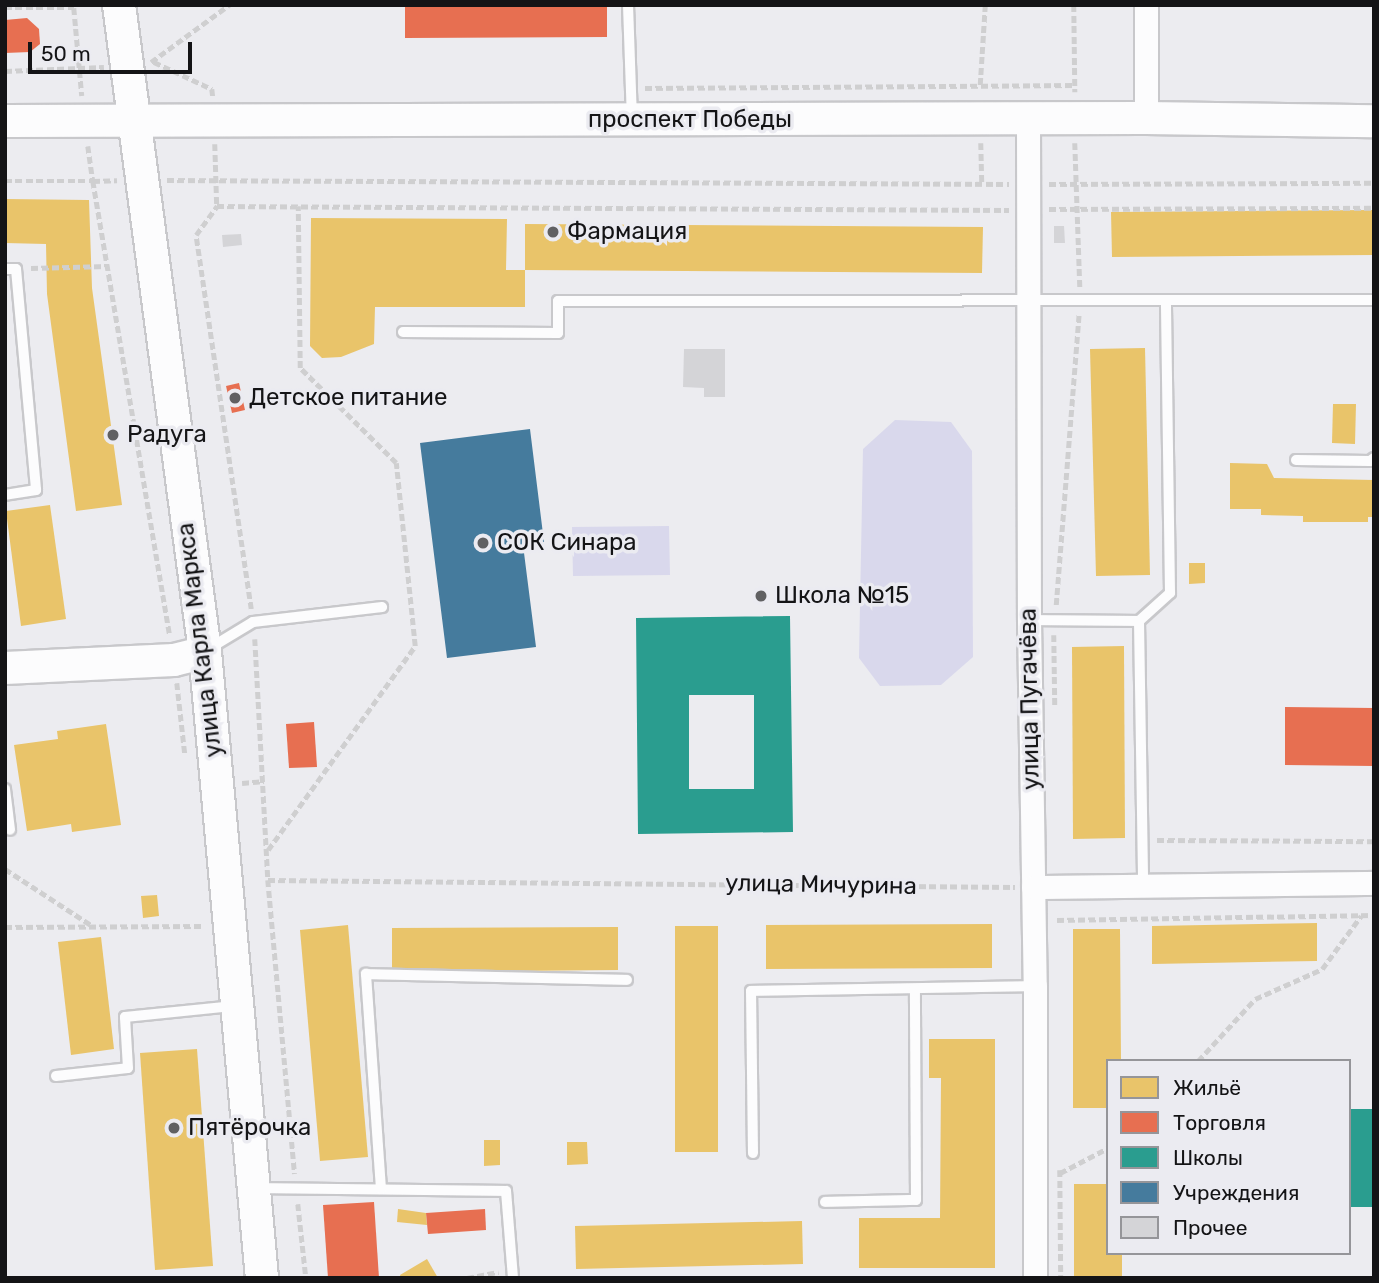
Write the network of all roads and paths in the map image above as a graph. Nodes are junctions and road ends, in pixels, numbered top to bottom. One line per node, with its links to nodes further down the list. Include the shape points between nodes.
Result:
1 (119, 5): 7 (street, улица Карла Маркса)
2 (229, 5): 7 (path, via 155,62)
3 (628, 5): 11 (lane)
4 (1074, 5): 10 (path)
5 (1146, 5): 12 (street)
6 (5, 8): 8 (path, via 74,8)
7 (126, 66): 8 (path); 14 (street, улица Карла Маркса)
8 (79, 69): 9 (path); 13 (path)
9 (5, 71)
10 (1074, 85): 11 (path); 16 (path)
11 (631, 88): 17 (lane)
12 (1146, 118): 16 (street, проспект Победы); 19 (street, проспект Победы)
13 (84, 119): 14 (street, проспект Победы); 18 (street, проспект Победы); 20 (path, via 93,181)
14 (132, 119): 17 (street, проспект Победы); 20 (street, улица Карла Маркса)
15 (1028, 119): 16 (street, проспект Победы); 17 (street, проспект Победы); 23 (street, улица Пугачёва)
16 (1075, 119): 22 (path)
17 (632, 120)
18 (5, 121)
19 (1374, 121)
20 (141, 180): 23 (path); 43 (street, улица Карла Маркса)
21 (1374, 183): 22 (path)
22 (1076, 184): 23 (path); 26 (path)
23 (1030, 185): 27 (street, улица Пугачёва)
24 (298, 206): 27 (path); 42 (path, via 217,206 196,235); 50 (path, via 300,368 396,463 415,646)
25 (1374, 208): 26 (path)
26 (1077, 209): 27 (path); 31 (path)
27 (1030, 210): 33 (street, улица Пугачёва)
28 (108, 266): 29 (path)
29 (11, 269): 37 (lane, via 36,490)
30 (1374, 300): 32 (lane)
31 (1080, 302): 32 (lane); 33 (lane); 40 (path)
32 (1166, 302): 41 (lane, via 1170,593)
33 (1030, 303): 34 (lane, via 558,301 558,332); 39 (street, улица Пугачёва)
34 (403, 332)
35 (1374, 458): 36 (lane)
36 (1296, 460)
37 (5, 495)
38 (382, 607): 42 (lane)
39 (1029, 620): 40 (lane); 55 (street, улица Пугачёва)
40 (1054, 620): 41 (lane); 45 (path)
41 (1139, 621): 48 (lane)
42 (253, 622): 43 (lane); 50 (path)
43 (205, 652): 44 (street, via 174,660); 67 (street, улица Карла Маркса)
44 (5, 668)
45 (1055, 714)
46 (5, 789): 47 (lane)
47 (10, 830)
48 (1142, 840): 49 (path); 54 (lane)
49 (1374, 841)
50 (267, 851): 52 (path)
51 (5, 869): 60 (path)
52 (268, 880): 55 (path, улица Мичурина); 75 (path)
53 (1374, 883): 54 (street)
54 (1143, 886): 56 (street)
55 (1033, 887): 56 (street); 65 (street, улица Пугачёва)
56 (1056, 887): 59 (path)
57 (1362, 915): 58 (path); 59 (path); 68 (path, via 1322,969 1255,999)
58 (1374, 915)
59 (1057, 920): 63 (path)
60 (92, 926): 61 (path); 62 (path)
61 (205, 926)
62 (5, 927)
63 (1057, 933)
64 (627, 980): 76 (lane, via 366,974)
65 (1035, 986): 66 (lane); 82 (street, улица Пугачёва)
66 (915, 989): 71 (lane, via 751,991); 77 (lane, via 916,1200)
67 (237, 1006): 69 (lane, via 125,1017 128,1068); 74 (street, улица Карла Маркса)
68 (1200, 1059)
69 (56, 1076)
70 (1106, 1149): 73 (path)
71 (753, 1153)
72 (1059, 1160): 73 (path)
73 (1060, 1173): 83 (path)
74 (254, 1188): 75 (lane); 79 (street, улица Карла Маркса)
75 (296, 1189): 76 (lane); 80 (path)
76 (381, 1189): 78 (lane, via 506,1191)
77 (825, 1202)
78 (513, 1274): 81 (path)
79 (262, 1278)
80 (306, 1278)
81 (467, 1278)
82 (1035, 1278)
83 (1061, 1278)

